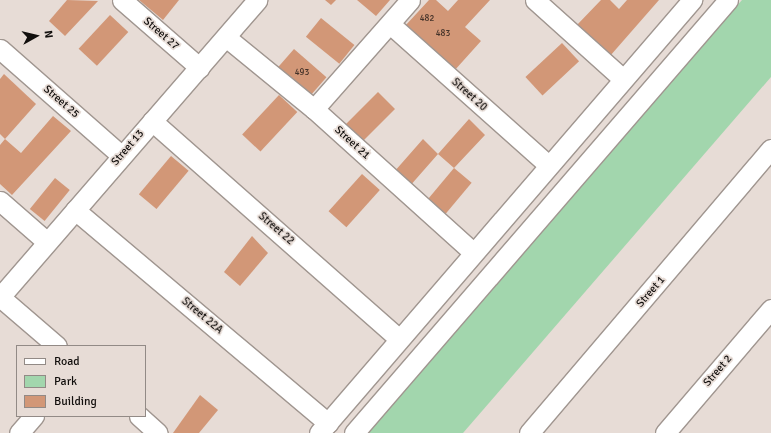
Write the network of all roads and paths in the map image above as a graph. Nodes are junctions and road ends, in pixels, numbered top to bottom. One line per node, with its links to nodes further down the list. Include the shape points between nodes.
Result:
1 (122, 0): 10 (street, Street 27)
2 (257, 0): 8 (street, Street 13)
3 (410, 0): 7 (street)
4 (535, 0): 11 (street)
5 (692, 0): 11 (street)
6 (728, 0): 24 (street)
7 (390, 24): 12 (street); 16 (street, Street 20)
8 (227, 38): 10 (street, Street 13); 12 (street, Street 21)
9 (0, 49): 15 (street, Street 25)
10 (200, 68): 13 (street, Street 13)
11 (623, 79): 16 (street)
12 (314, 109): 20 (street, Street 21)
13 (152, 121): 15 (street, Street 13); 25 (street, Street 22)
14 (771, 149): 33 (street, Street 1)
15 (122, 156): 18 (street, Street 13)
16 (548, 165): 20 (street)
17 (0, 201): 19 (street)
18 (75, 210): 19 (street, Street 13); 29 (street, Street 22A)
19 (47, 242): 21 (street, Street 13)
20 (473, 252): 22 (street)
21 (0, 297): 26 (street)
22 (434, 299): 24 (street); 25 (street)
23 (771, 309): 34 (street, Street 2)
24 (455, 319): 32 (street)
25 (399, 339): 29 (street)
26 (56, 345)
27 (33, 417): 30 (street)
28 (139, 417): 31 (street)
29 (323, 428)
30 (19, 433)
31 (158, 433)
32 (354, 433)
33 (529, 433)
34 (665, 433)

